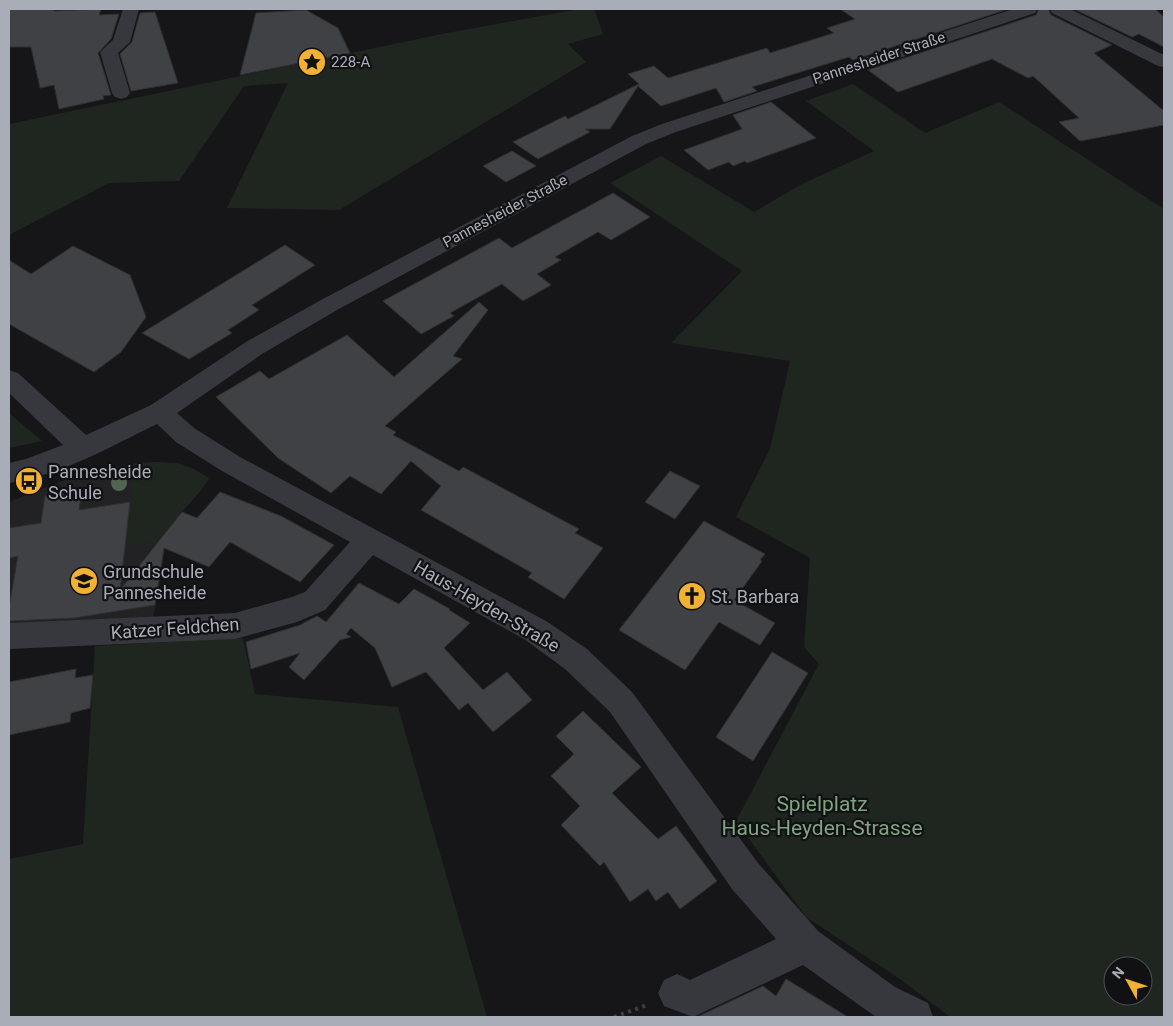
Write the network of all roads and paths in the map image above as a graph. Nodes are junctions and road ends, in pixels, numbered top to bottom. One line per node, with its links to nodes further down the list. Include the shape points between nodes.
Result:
1 (132, 9): 5 (street, via 120,42 109,52)
2 (1029, 9): 7 (street, Pannesheider Straße, via 639,140 279,334)
3 (1058, 9): 4 (street)
4 (1164, 62)
5 (121, 92)
6 (9, 379): 8 (street)
7 (160, 412): 8 (street, Pannesheider Straße); 10 (street, Haus-Heyden-Straße, via 185,435 223,459)
8 (83, 448): 9 (street, Pannesheider Straße, via 29,469)
9 (9, 473)
10 (370, 539): 11 (street, Katzer Feldchen, via 315,601 235,626); 12 (street, Haus-Heyden-Straße, via 535,630 576,659 620,702 745,876)
11 (9, 636)
12 (805, 944): 13 (street, via 691,999); 14 (street, Haus-Heyden-Straße, via 882,1000)
13 (677, 993)
14 (914, 1017)

